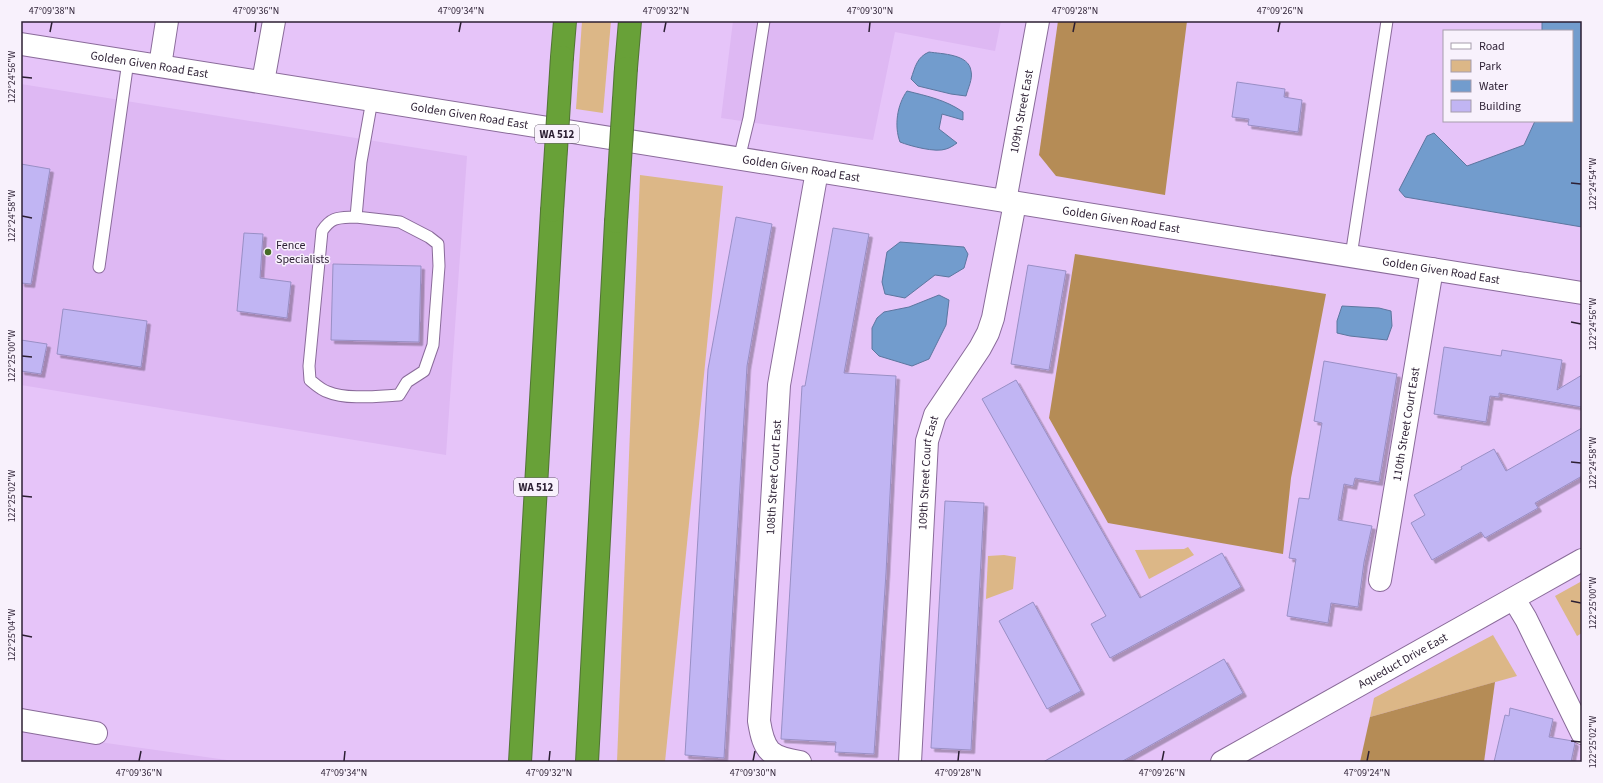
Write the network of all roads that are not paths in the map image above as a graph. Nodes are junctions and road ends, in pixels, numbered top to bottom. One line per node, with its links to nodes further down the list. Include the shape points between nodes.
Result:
1 (167, 21): 10 (street)
2 (274, 21): 11 (street)
3 (565, 21): 28 (highway, WA 512, bridge)
4 (630, 21): 29 (highway, bridge, via 616,222)
5 (764, 21): 13 (lane, via 749,118)
6 (1038, 21): 15 (street, 109th Street East)
7 (1388, 21): 17 (lane)
8 (21, 44): 9 (street, Golden Given Road East)
9 (128, 61): 10 (street, Golden Given Road East); 18 (lane)
10 (160, 66): 11 (street, Golden Given Road East)
11 (263, 82): 12 (street, Golden Given Road East)
12 (372, 100): 13 (street, Golden Given Road East); 16 (lane, via 361,162)
13 (739, 159): 14 (street, Golden Given Road East)
14 (817, 171): 15 (street, Golden Given Road East); 30 (street, 108th Street Court East, via 779,385 759,721 762,738 773,754)
15 (1010, 202): 17 (street, Golden Given Road East); 31 (street, 109th Street Court East, via 993,318 988,333 935,415 927,441)
16 (356, 217): 16 (lane, via 335,219 327,223 322,231 309,366 310,380 329,393 354,397 399,395 408,382 424,371 433,345 439,266 438,244 400,222)
17 (1351, 256): 19 (street, Golden Given Road East)
18 (99, 267)
19 (1432, 269): 20 (street, Golden Given Road East); 22 (street, 110th Street Court East)
20 (1582, 293)
21 (1582, 560): 23 (street, Aqueduct Drive East)
22 (1380, 580)
23 (1514, 599): 26 (street); 27 (street, Aqueduct Drive East)
24 (21, 720): 25 (street)
25 (96, 733)
26 (1582, 733)
27 (1231, 760)
28 (520, 762)
29 (587, 762)
30 (800, 762)
31 (910, 762)

